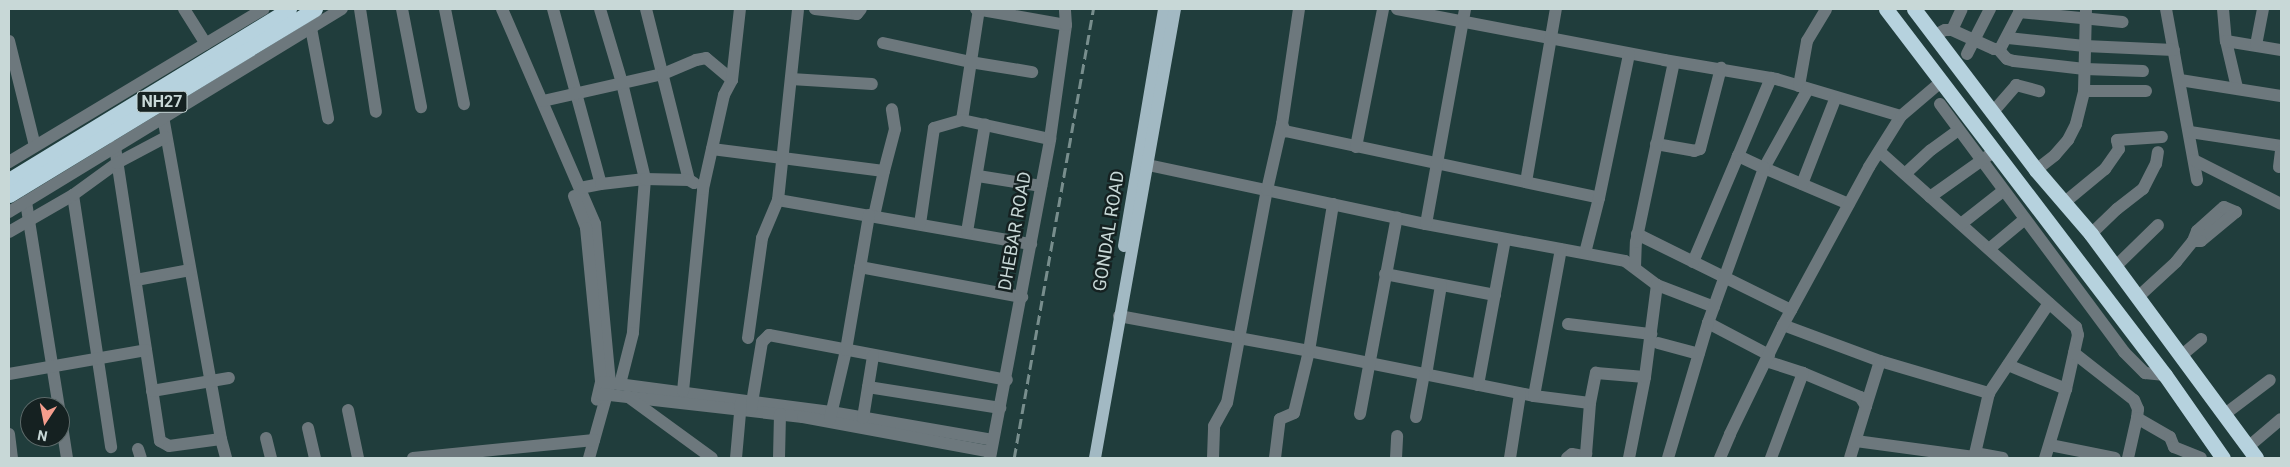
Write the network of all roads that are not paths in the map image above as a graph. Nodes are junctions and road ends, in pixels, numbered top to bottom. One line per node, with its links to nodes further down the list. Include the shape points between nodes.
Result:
1 (184, 9): 49 (street)
2 (264, 9): 49 (street)
3 (289, 9): 121 (highway, NH27)
4 (315, 9): 132 (highway, NH27)
5 (342, 9): 40 (street)
6 (360, 9): 84 (street)
7 (402, 9): 82 (street)
8 (445, 9): 80 (street)
9 (492, 9): 208 (street, via 584,222)
10 (502, 9): 79 (street)
11 (553, 9): 76 (street)
12 (600, 9): 69 (street)
13 (646, 9): 63 (street)
14 (740, 9): 66 (street)
15 (797, 9): 65 (street)
16 (815, 9): 17 (street, via 857,14)
17 (862, 9)
18 (978, 9): 39 (street); 57 (street)
19 (1065, 9): 39 (street, DHEBAR ROAD)
20 (1164, 9): 256 (main road, GONDAL ROAD)
21 (1175, 9): 113 (main road)
22 (1298, 9): 90 (street)
23 (1383, 9): 100 (street)
24 (1397, 9): 37 (street)
25 (1465, 9): 37 (street)
26 (1556, 9): 44 (street)
27 (1826, 9): 71 (street, via 1807,41)
28 (1886, 9): 68 (highway)
29 (1914, 9): 42 (highway)
30 (1962, 9): 41 (street)
31 (1990, 9): 45 (street)
32 (2166, 9): 53 (street)
33 (2224, 9): 47 (street)
34 (2263, 9): 50 (street)
35 (2020, 10): 36 (street); 43 (street)
36 (2086, 14): 38 (street); 51 (street)
37 (1462, 22): 44 (street); 112 (street)
38 (2123, 22)
39 (1066, 25): 96 (street, DHEBAR ROAD)
40 (311, 28): 87 (street); 88 (street)
41 (1952, 30): 42 (street); 45 (street)
42 (1933, 36): 85 (highway)
43 (2008, 38): 51 (street); 52 (street)
44 (1550, 39): 55 (street); 124 (street)
45 (1975, 39): 52 (street); 56 (street)
46 (9, 41): 98 (street)
47 (2226, 41): 50 (street); 72 (street)
48 (883, 43): 57 (street)
49 (206, 44): 98 (street)
50 (2256, 45): 54 (street)
51 (2086, 46): 53 (street); 60 (street)
52 (1998, 49): 60 (street, via 2014,61)
53 (2174, 50): 67 (street)
54 (2281, 50)
55 (1629, 54): 58 (street); 135 (street)
56 (1967, 54)
57 (970, 62): 62 (street); 89 (street)
58 (1674, 62): 59 (street); 97 (street)
59 (1721, 68): 64 (street); 97 (street, via 1700,148 1694,151)
60 (2085, 69): 61 (street); 74 (street)
61 (2143, 71)
62 (1032, 72)
63 (663, 74): 66 (street, via 706,58); 69 (street); 122 (street)
64 (1771, 78): 71 (street); 107 (street)
65 (791, 79): 70 (street); 108 (street)
66 (732, 80): 102 (street, via 724,95)
67 (2180, 80): 72 (street); 93 (street)
68 (1941, 82): 86 (street); 106 (highway)
69 (622, 83): 76 (street); 120 (street)
70 (872, 84)
71 (1804, 87): 78 (street); 115 (street)
72 (2238, 88): 77 (street)
73 (2039, 91): 85 (street, via 2016,85)
74 (2084, 91): 75 (street); 117 (street, via 2072,134 2055,155)
75 (2146, 91)
76 (576, 94): 79 (street); 125 (street)
77 (2281, 96)
78 (1836, 97): 86 (street); 126 (street)
79 (543, 101): 128 (street)
80 (464, 104)
81 (1940, 104): 92 (street)
82 (421, 107)
83 (892, 109): 116 (street, via 895,129)
84 (376, 112)
85 (1992, 113): 117 (highway)
86 (1901, 116): 104 (street)
87 (163, 118): 94 (street); 101 (street)
88 (328, 118)
89 (962, 120): 91 (street); 147 (street, via 934,128)
90 (1282, 124): 100 (street, via 1285,131 1293,134); 130 (street)
91 (985, 125): 96 (street); 119 (street)
92 (1959, 130): 106 (street); 118 (street)
93 (2190, 132): 99 (street); 109 (street)
94 (166, 137): 111 (street); 165 (street)
95 (2162, 137): 138 (street, via 2117,140 2119,149 2105,169)
96 (1050, 139): 127 (street, DHEBAR ROAD)
97 (1656, 144): 153 (street)
98 (35, 146): 110 (street)
99 (2281, 146)
100 (1356, 147): 112 (street)
101 (114, 148): 111 (street); 137 (street)
102 (712, 149): 108 (street); 129 (street)
103 (2281, 151): 114 (street)
104 (1880, 152): 118 (street); 140 (street)
105 (2158, 152): 154 (street, via 2156,164 2143,189 2116,209)
106 (1989, 155): 131 (street); 134 (street); 201 (highway)
107 (1738, 156): 115 (street); 161 (street)
108 (782, 159): 116 (street); 136 (street)
109 (2194, 160): 123 (street); 141 (street)
110 (9, 162)
111 (117, 163): 133 (street); 168 (street)
112 (1435, 164): 124 (street); 148 (street)
113 (1148, 165): 130 (street); 177 (main road)
114 (2279, 167)
115 (1764, 168): 126 (street); 167 (street)
116 (884, 170): 143 (street)
117 (2036, 170): 138 (highway)
118 (1905, 174): 134 (street)
119 (978, 176): 127 (street); 152 (street)
120 (645, 179): 122 (street); 125 (street); 208 (street, via 633,333)
121 (9, 180)
122 (689, 180): 129 (street)
123 (2197, 180)
124 (1526, 182): 135 (street)
125 (601, 184): 128 (street)
126 (1802, 184): 140 (street)
127 (1041, 186): 157 (street, DHEBAR ROAD)
128 (580, 188): 208 (street, via 595,224)
129 (703, 188): 212 (street)
130 (1267, 190): 139 (street); 182 (street)
131 (2004, 191): 145 (street); 149 (street)
132 (9, 195)
133 (72, 195): 146 (street); 192 (street)
134 (1930, 197): 149 (street)
135 (1599, 198): 160 (street)
136 (778, 200): 143 (street); 181 (street, via 762,238)
137 (26, 202): 142 (street); 146 (street)
138 (2065, 202): 154 (highway)
139 (1333, 204): 144 (street); 187 (street)
140 (1849, 204): 176 (street)
141 (2281, 204)
142 (9, 212)
143 (872, 216): 147 (street); 162 (street)
144 (1397, 217): 148 (street); 166 (street)
145 (2025, 219): 159 (street); 201 (street, via 2124,352 2145,373)
146 (28, 220): 151 (street); 197 (street)
147 (920, 224): 152 (street)
148 (1426, 224): 155 (street)
149 (1961, 224): 159 (street)
150 (2158, 225): 163 (street)
151 (9, 232)
152 (967, 232): 157 (street)
153 (1637, 234): 161 (street); 164 (street)
154 (2091, 234): 163 (highway)
155 (1505, 238): 158 (street); 171 (street)
156 (2194, 241): 173 (street)
157 (1031, 244): 172 (street, DHEBAR ROAD)
158 (1560, 249): 160 (street); 216 (street)
159 (1989, 249): 174 (street)
160 (1584, 253): 164 (street, via 1625,261)
161 (1693, 262): 167 (street)
162 (860, 267): 172 (street); 186 (street)
163 (2115, 267): 173 (highway)
164 (1635, 268): 170 (street)
165 (190, 270): 168 (street); 206 (street)
166 (1385, 274): 169 (street); 195 (street)
167 (1724, 275): 175 (street); 176 (street)
168 (136, 280): 185 (street)
169 (1441, 285): 171 (street); 200 (street)
170 (1657, 285): 175 (street); 183 (street)
171 (1495, 295): 207 (street)
172 (1022, 297): 204 (street, DHEBAR ROAD)
173 (2138, 297): 190 (highway)
174 (2049, 303): 189 (street, via 2076,327 2078,335); 196 (street)
175 (1714, 307): 178 (street)
176 (1791, 310): 180 (street)
177 (1119, 316): 182 (street); 257 (main road)
178 (1708, 323): 188 (street); 193 (street)
179 (1568, 324): 183 (street)
180 (1783, 325): 193 (street); 194 (street)
181 (748, 338)
182 (1240, 339): 187 (street); 258 (street, via 1227,403 1214,426)
183 (1655, 339): 188 (street); 202 (street)
184 (2201, 339): 190 (street)
185 (146, 350): 192 (street); 211 (street)
186 (846, 350): 191 (street); 219 (street, via 768,335 764,337); 226 (street)
187 (1308, 351): 195 (street); 259 (street, via 1294,413 1280,419)
188 (1699, 354): 264 (street)
189 (2074, 354): 210 (street); 229 (street, via 2134,400 2138,408)
190 (2182, 355): 225 (highway)
191 (873, 356): 204 (street); 209 (street)
192 (97, 358): 197 (street); 239 (street)
193 (1767, 358): 198 (street); 265 (street)
194 (1880, 362): 213 (street); 220 (street)
195 (1370, 364): 200 (street); 224 (street)
196 (2008, 365): 210 (street); 213 (street)
197 (52, 367): 199 (street); 217 (street)
198 (1803, 373): 220 (street, via 1860,397); 266 (street)
199 (9, 374)
200 (1425, 374): 207 (street); 228 (street)
201 (2165, 375): 273 (highway)
202 (1645, 377): 218 (street, via 1596,373); 263 (street)
203 (229, 378): 206 (street)
204 (1006, 380): 221 (street, DHEBAR ROAD)
205 (2270, 380): 225 (street)
206 (211, 381): 211 (street); 234 (street)
207 (1478, 385): 214 (street)
208 (609, 387): 212 (street); 215 (street); 236 (street)
209 (868, 387): 221 (street); 227 (street)
210 (2066, 389): 238 (street)
211 (152, 391): 234 (street, via 160,440 164,444 177,446)
212 (683, 391): 219 (street)
213 (1989, 393): 244 (street)
214 (1520, 394): 216 (street); 261 (street)
215 (627, 396): 219 (street); 253 (street)
216 (1534, 396): 218 (street)
217 (57, 397)
218 (1590, 403): 262 (street, via 1586,454 1572,454)
219 (746, 405): 223 (street); 226 (street); 254 (street)
220 (1866, 406): 237 (street)
221 (1000, 408): 240 (street, DHEBAR ROAD)
222 (348, 410): 249 (street)
223 (780, 414): 226 (street); 255 (street)
224 (1360, 414)
225 (2224, 414): 241 (highway)
226 (830, 418): 227 (street); 240 (street)
227 (863, 418): 240 (street)
228 (1416, 418)
229 (2136, 418): 271 (street); 272 (street, via 2170,437 2174,446)
230 (2281, 419): 241 (street)
231 (308, 428): 248 (street)
232 (9, 434): 245 (street)
233 (1397, 436): 260 (street)
234 (221, 438): 246 (street)
235 (266, 438): 247 (street)
236 (590, 441): 242 (street); 251 (street); 252 (street)
237 (1856, 442): 244 (street); 267 (street)
238 (2050, 445): 269 (street); 270 (street)
239 (110, 447)
240 (992, 450)
241 (2252, 452)
242 (525, 453): 243 (street)
243 (469, 455): 250 (street)
244 (1974, 456): 268 (street)
245 (12, 458)
246 (226, 458)
247 (270, 458)
248 (314, 458)
249 (358, 458)
250 (413, 458)
251 (582, 458)
252 (588, 458)
253 (712, 458)
254 (736, 458)
255 (779, 458)
256 (1087, 458)
257 (1095, 458)
258 (1213, 458)
259 (1275, 458)
260 (1396, 458)
261 (1510, 458)
262 (1567, 458)
263 (1629, 458)
264 (1668, 458)
265 (1720, 458)
266 (1771, 458)
267 (1850, 458)
268 (2003, 458)
269 (2045, 458)
270 (2115, 458)
271 (2128, 458)
272 (2201, 458)
273 (2223, 458)

